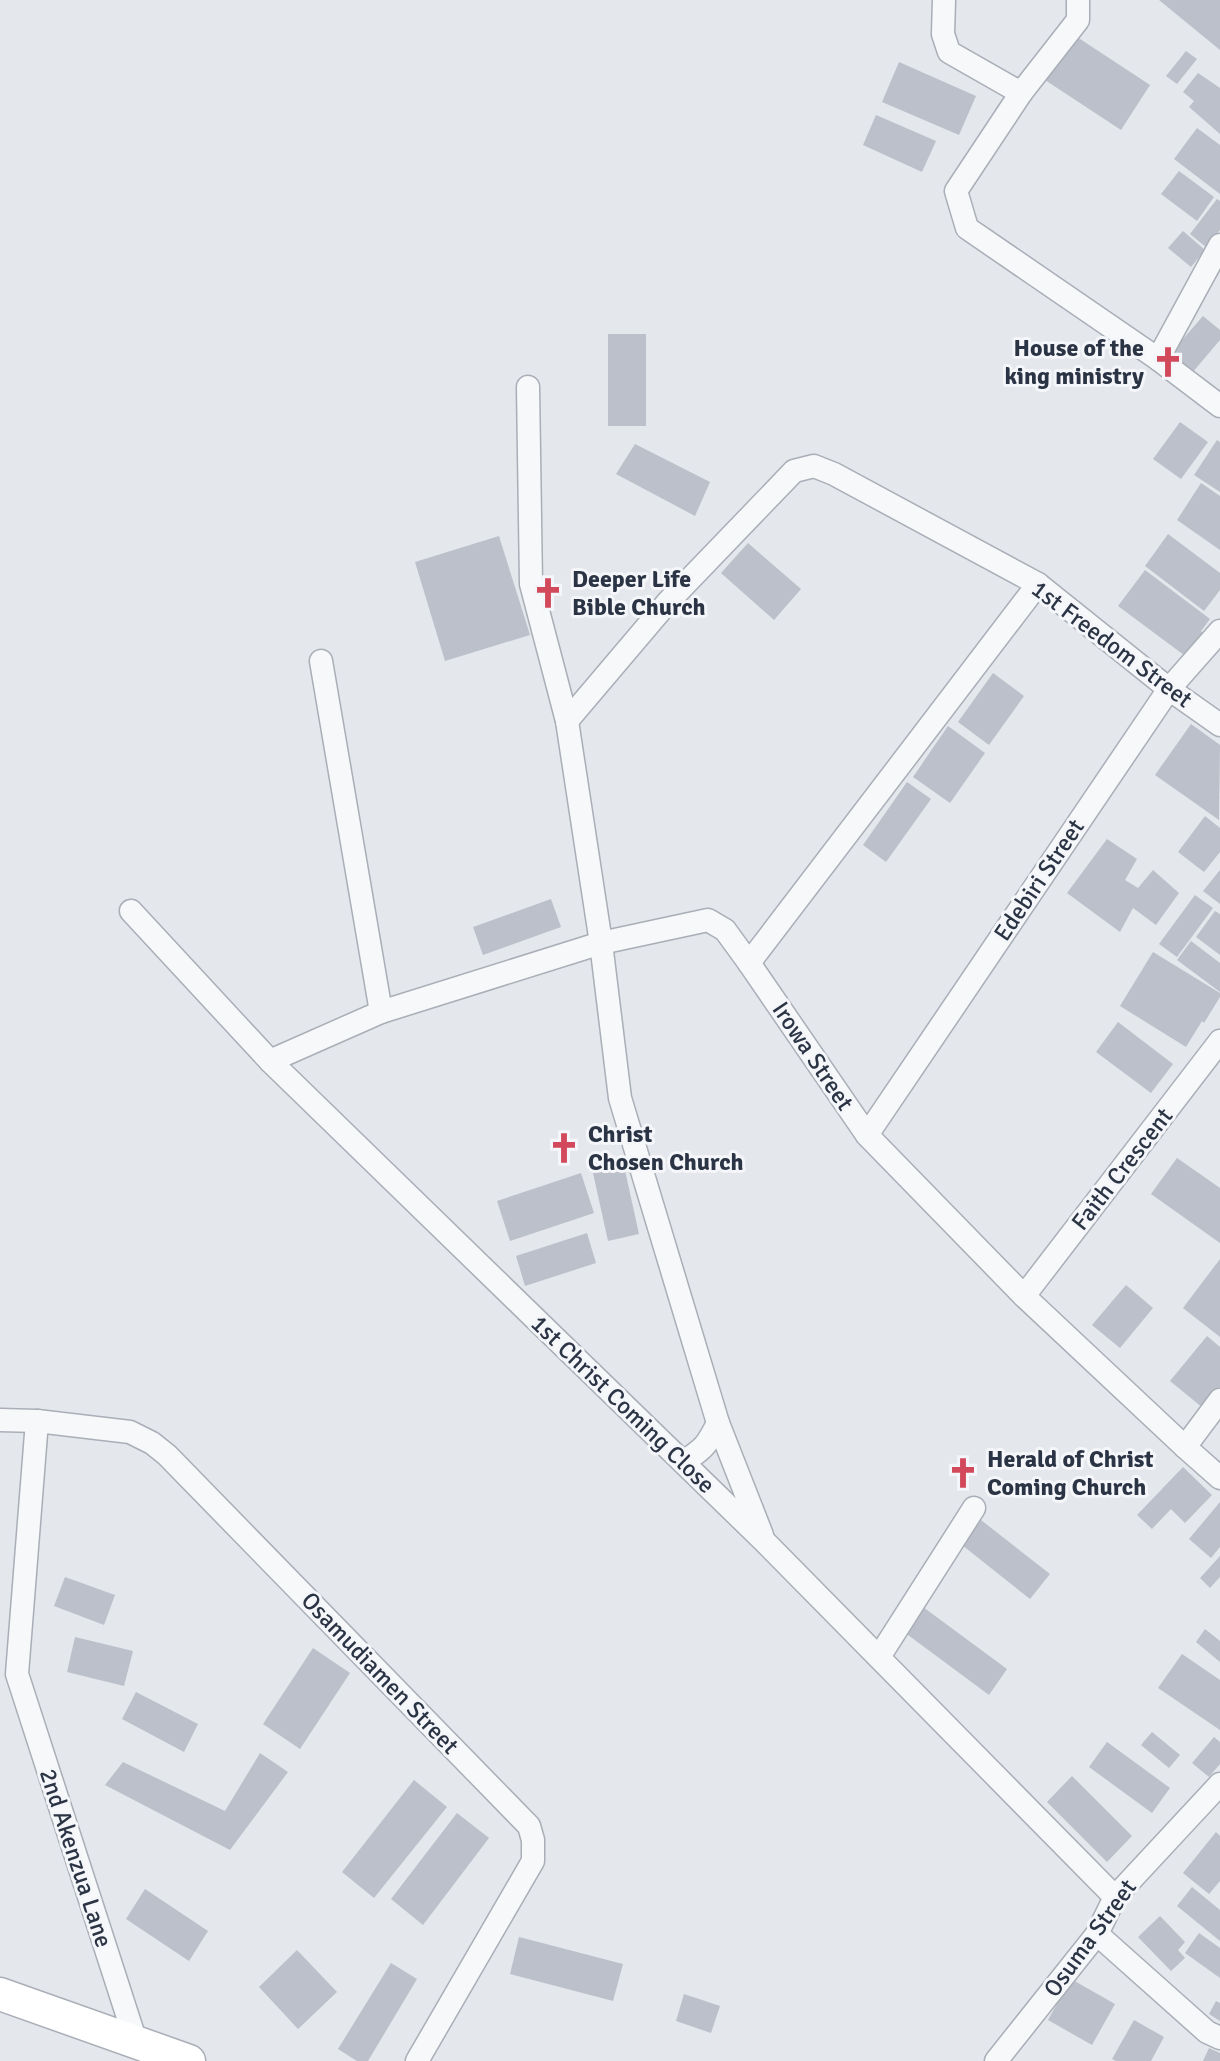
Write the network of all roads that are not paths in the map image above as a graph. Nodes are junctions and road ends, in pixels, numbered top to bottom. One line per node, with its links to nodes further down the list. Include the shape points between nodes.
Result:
1 (944, 0): 4 (street, via 943,34 949,52)
2 (1099, 0): 3 (street)
3 (1078, 10): 4 (street)
4 (1021, 93): 6 (street, via 956,191 967,228)
5 (1220, 245): 6 (street)
6 (1158, 359): 8 (street)
7 (528, 387): 13 (street, via 531,584)
8 (1220, 406)
9 (1038, 584): 12 (street, 1st Freedom Street); 13 (street, 1st Freedom Street, via 834,474 814,466 794,471 667,603); 17 (street)
10 (1220, 631): 12 (street, Edebiri Street)
11 (321, 661): 18 (street)
12 (1169, 689): 14 (street, 1st Freedom Street); 21 (street, Edebiri Street)
13 (567, 721): 16 (street)
14 (1220, 725)
15 (131, 911): 20 (street, 1st Christ Coming Close)
16 (601, 943): 17 (street, Irowa Street, via 708,920 725,930); 18 (street); 26 (street, via 620,1098)
17 (749, 963): 21 (street, Irowa Street)
18 (381, 1012): 20 (street)
19 (1220, 1041): 22 (street, Faith Crescent)
20 (270, 1061): 28 (street, 1st Christ Coming Close)
21 (867, 1135): 22 (street, Irowa Street)
22 (1024, 1296): 27 (street, Irowa Street)
23 (1220, 1400): 27 (street)
24 (0, 1420): 25 (street, Osamudiamen Street)
25 (37, 1421): 33 (street, 2nd Akenzua Lane); 41 (street, Osamudiamen Street, via 130,1432 167,1455 529,1826 533,1861)
26 (718, 1423): 28 (street, via 701,1451); 31 (street)
27 (1185, 1447): 29 (street, Irowa Street)
28 (683, 1462): 31 (street, 1st Christ Coming Close)
29 (1220, 1478)
30 (974, 1508): 32 (street)
31 (764, 1541): 32 (street, 1st Christ Coming Close)
32 (879, 1657): 35 (street, 1st Christ Coming Close)
33 (8, 1673): 39 (street, 2nd Akenzua Lane)
34 (1220, 1784): 35 (street, Osuma Street)
35 (1115, 1897): 36 (street, Osuma Street)
36 (1097, 1934): 38 (street); 42 (street, Osuma Street)
37 (0, 1994): 39 (street)
38 (1220, 2038)
39 (136, 2042): 40 (street)
40 (184, 2060)
41 (417, 2061)
42 (996, 2061)

